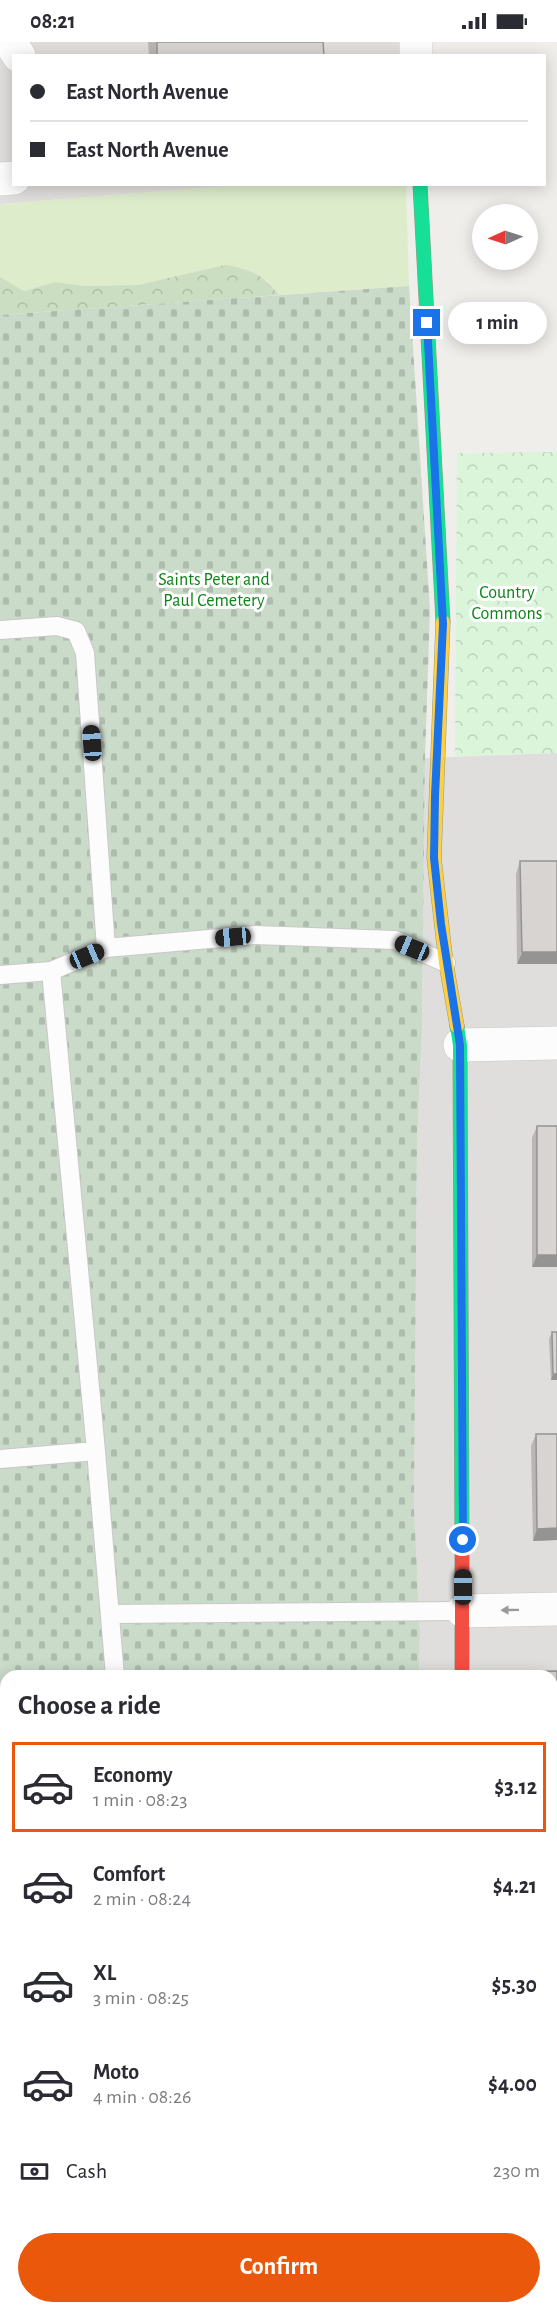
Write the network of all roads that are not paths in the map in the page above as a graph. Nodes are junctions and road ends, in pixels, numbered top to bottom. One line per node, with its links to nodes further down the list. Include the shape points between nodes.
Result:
1 (420, 186): 4 (street, via 443,624 434,858)
2 (0, 630): 3 (lane, via 57,626 76,630 85,653)
3 (106, 948): 4 (lane, via 255,935 342,937 395,940); 5 (lane)
4 (446, 963): 8 (street)
5 (51, 971): 6 (lane); 9 (lane)
6 (0, 975)
7 (557, 1043): 8 (street)
8 (460, 1045): 12 (street)
9 (96, 1451): 10 (lane); 13 (lane)
10 (0, 1459)
11 (557, 1609): 12 (street, one-way to 12)
12 (463, 1611): 13 (lane); 15 (street)
13 (110, 1614): 14 (lane)
14 (115, 1670)
15 (462, 1670)

